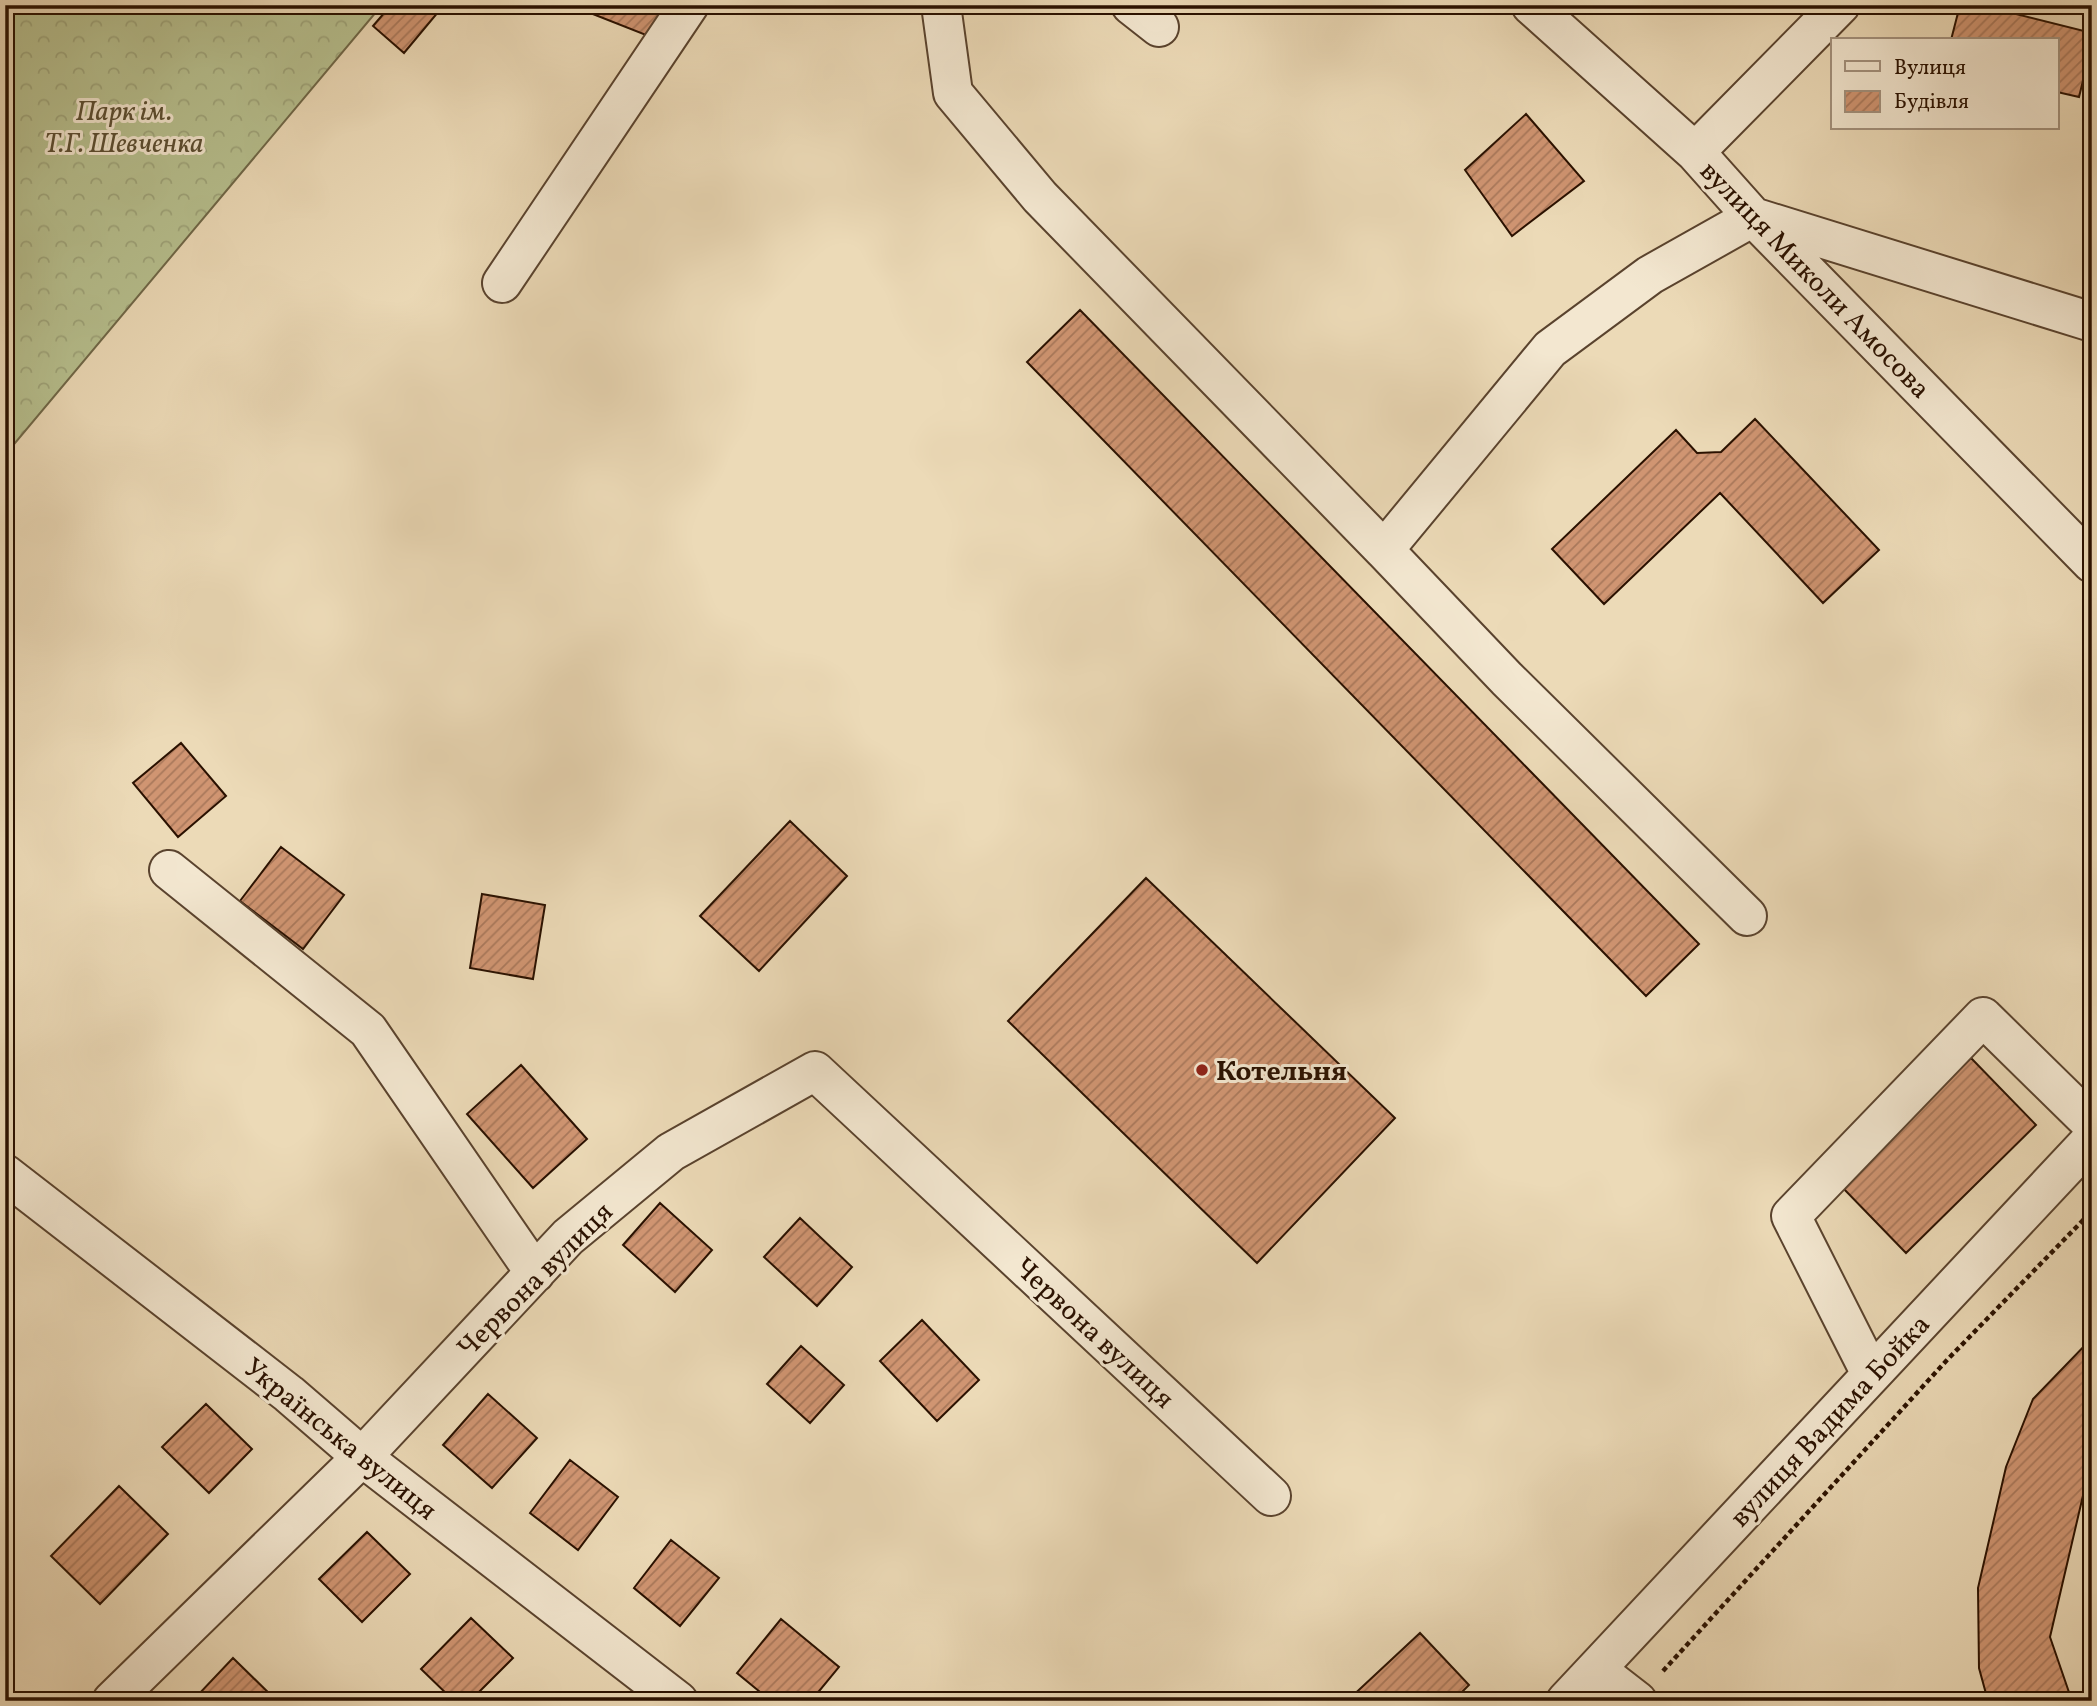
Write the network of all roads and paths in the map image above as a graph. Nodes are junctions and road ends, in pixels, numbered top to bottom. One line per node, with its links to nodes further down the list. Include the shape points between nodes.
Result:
1 (689, 5): 7 (street)
2 (941, 5): 9 (street, via 953,93 1040,197)
3 (1531, 5): 5 (street, вулиця Миколи Амосова)
4 (1840, 5): 5 (street)
5 (1695, 152): 6 (street, вулиця Миколи Амосова)
6 (1754, 218): 8 (street); 9 (street, via 1650,275 1550,349); 10 (street, вулиця Миколи Амосова)
7 (502, 283)
8 (2092, 322)
9 (1384, 550): 12 (street, via 1507,680)
10 (2092, 563)
11 (169, 870): 17 (street, via 369,1030)
12 (1747, 916)
13 (2092, 1124): 18 (street, via 1983,1017 1791,1216)
14 (2092, 1139): 18 (street, вулиця Вадима Бойка)
15 (5, 1174): 19 (street, Українська вулиця, via 289,1394)
16 (2092, 1211): 22 (path, via 1947,1360)
17 (535, 1273): 19 (street, Червона вулиця); 20 (street, Червона вулиця, via 568,1237 671,1152 815,1071)
18 (1871, 1374): 21 (street, вулиця Вадима Бойка)
19 (362, 1458): 23 (street, Червона вулиця); 24 (street, Українська вулиця)
20 (1271, 1496)
21 (1597, 1670): 22 (street); 25 (street, вулиця Вадима Бойка)
22 (1637, 1700)
23 (111, 1701)
24 (678, 1701)
25 (1566, 1701)

